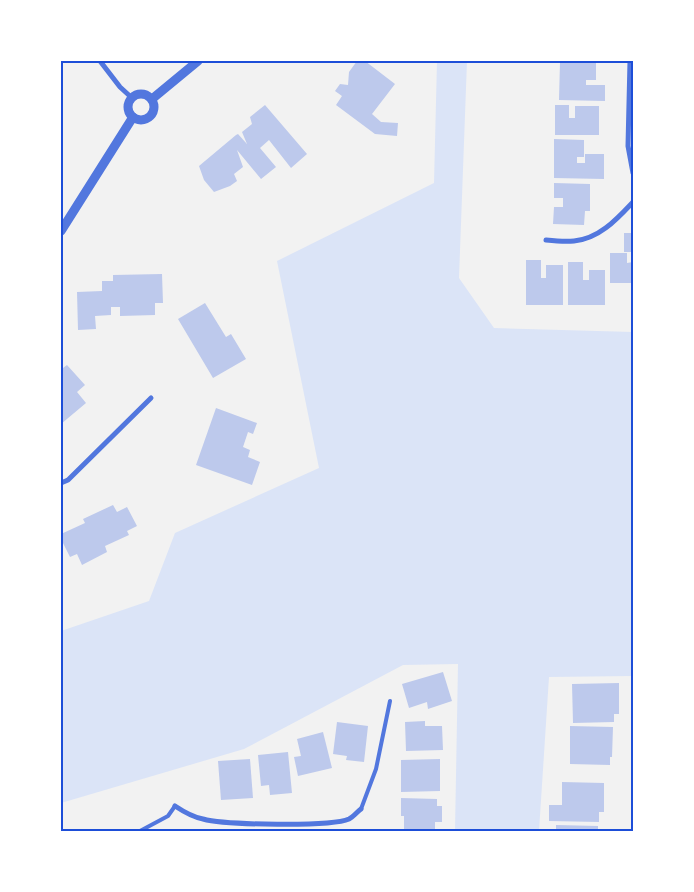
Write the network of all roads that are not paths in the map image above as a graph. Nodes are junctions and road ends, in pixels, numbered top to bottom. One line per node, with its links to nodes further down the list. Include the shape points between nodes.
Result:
1 (100, 61): 4 (street, via 120,88)
2 (198, 61): 5 (street)
3 (630, 61): 7 (street, via 628,146)
4 (132, 98): 5 (street, via 142,93); 6 (street, via 128,106)
5 (152, 99): 6 (street, via 155,107 149,118)
6 (134, 118): 9 (street)
7 (633, 173)
8 (633, 202): 10 (street, via 609,226 590,238 574,242)
9 (61, 231)
10 (546, 240)
11 (151, 398): 12 (street)
12 (61, 484)
13 (390, 701): 15 (lane, via 376,769)
14 (175, 806): 16 (street, via 204,820); 17 (lane, via 168,816)
15 (361, 809): 16 (street, via 350,818 339,821)
16 (275, 824): 18 (street)
17 (140, 831)
18 (275, 831)

